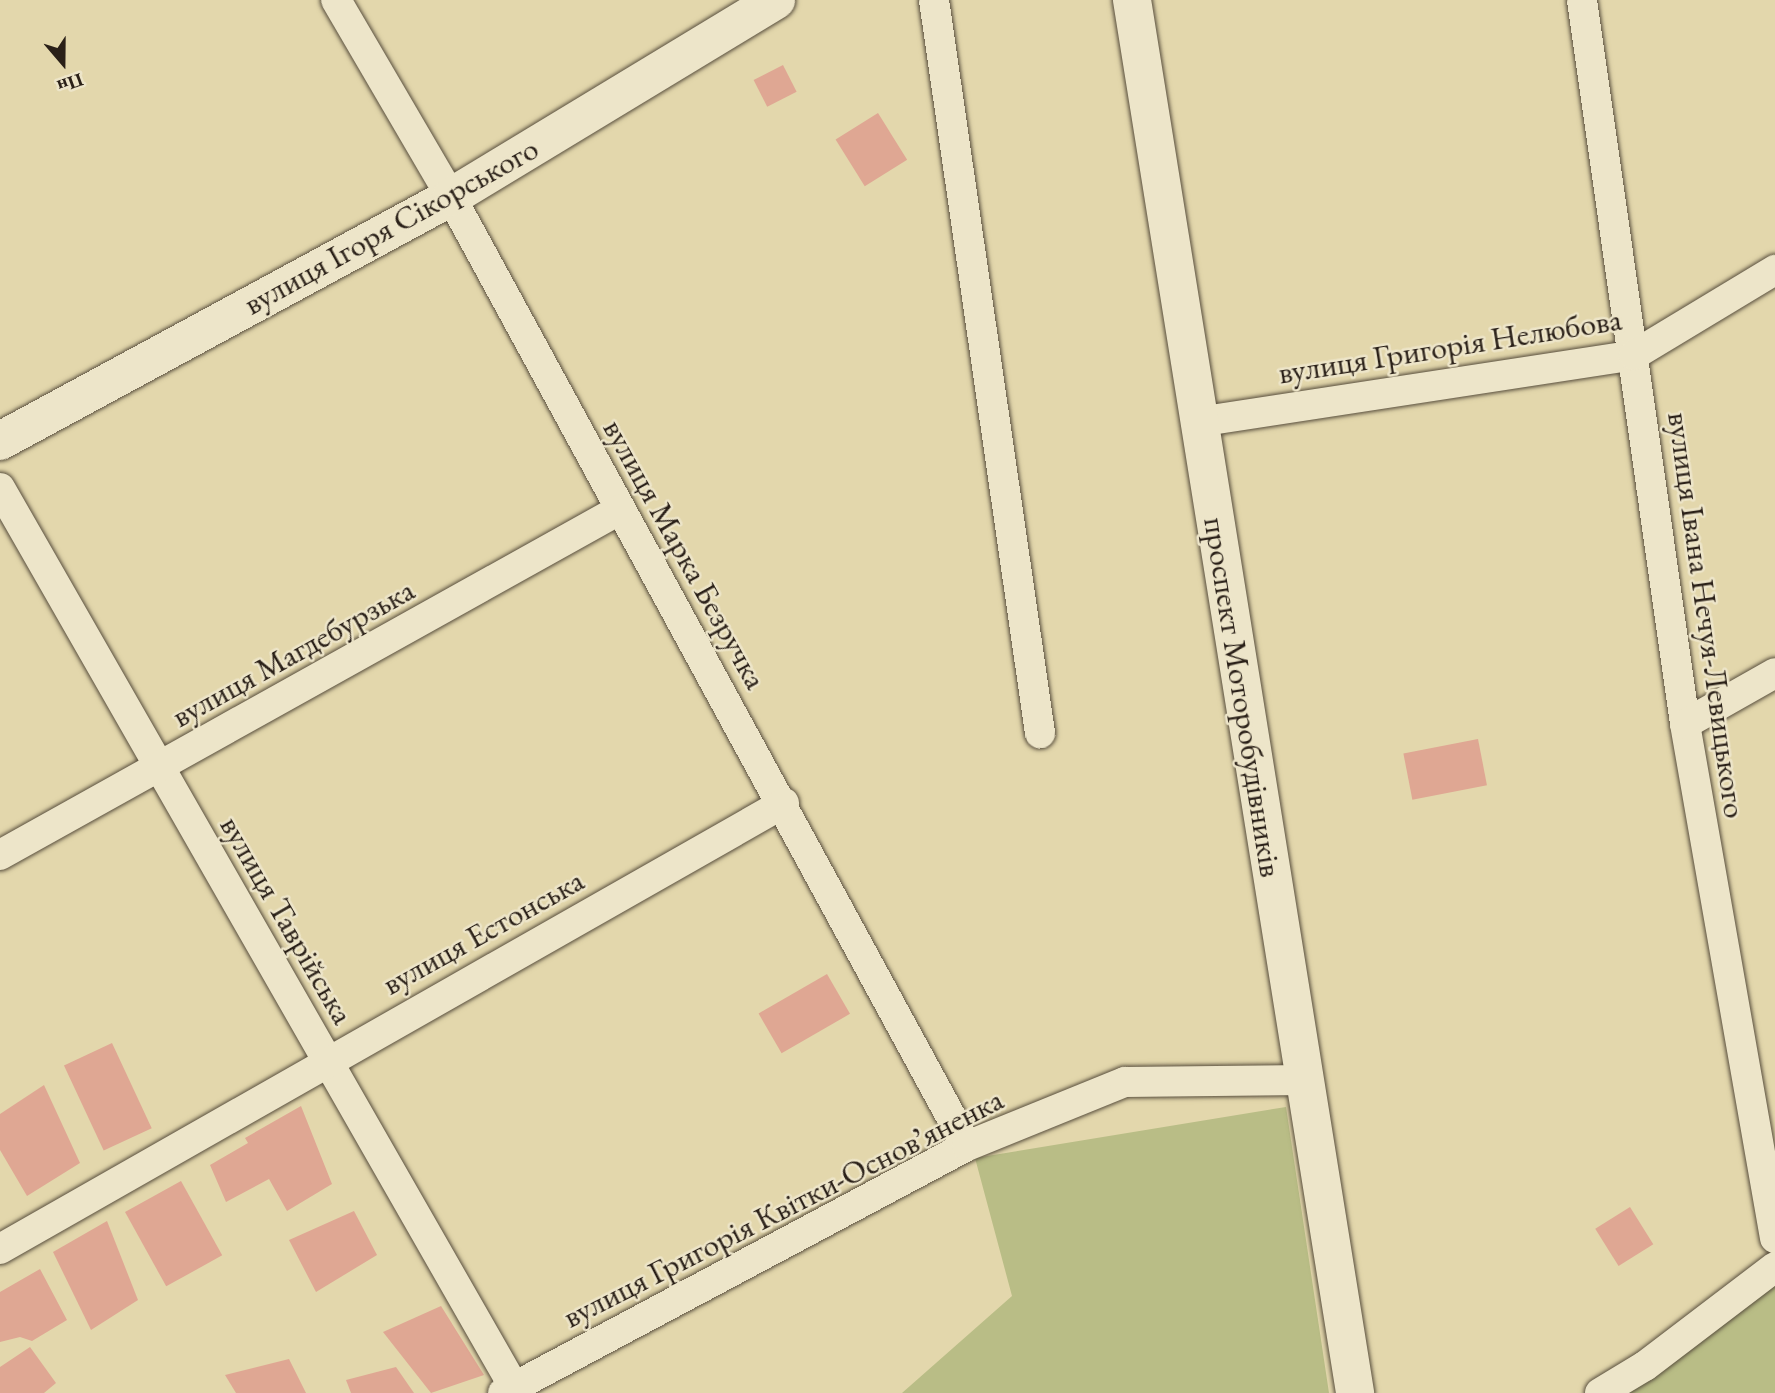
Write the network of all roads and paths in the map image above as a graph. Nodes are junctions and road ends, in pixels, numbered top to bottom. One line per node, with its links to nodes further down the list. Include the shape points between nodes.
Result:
1 (336, 0): 6 (street, вулиця Марка Безручка)
2 (776, 0): 6 (street, вулиця Ігоря Сікорського)
3 (934, 0): 15 (street)
4 (1132, 0): 9 (street, проспект Моторобудівників)
5 (1582, 0): 8 (street, вулиця Івана Нечуя-Левицького)
6 (451, 197): 10 (street, вулиця Ігоря Сікорського); 12 (street, вулиця Марка Безручка)
7 (1775, 270): 8 (street, вулиця Григорія Нелюбова)
8 (1634, 355): 9 (street, вулиця Григорія Нелюбова); 14 (street, вулиця Івана Нечуя-Левицького)
9 (1198, 422): 20 (street, проспект Моторобудівників)
10 (0, 441)
11 (0, 488): 16 (street, вулиця Таврійська)
12 (619, 510): 16 (street, вулиця Магдебурзька); 17 (street, вулиця Марка Безручка)
13 (1775, 673): 14 (street)
14 (1685, 724): 22 (street, вулиця Івана Нечуя-Левицького)
15 (1040, 733)
16 (160, 768): 18 (street, вулиця Магдебурзька); 19 (street, вулиця Таврійська)
17 (784, 803): 19 (street, вулиця Естонська); 21 (street, вулиця Марка Безручка)
18 (0, 855)
19 (327, 1060): 23 (street, вулиця Естонська); 25 (street, вулиця Таврійська)
20 (1306, 1080): 21 (street, вулиця Григорія Квітки-Основʼяненка, via 1125,1082); 26 (street, проспект Моторобудівників)
21 (967, 1146): 25 (street, вулиця Григорія Квітки-Основʼяненка)
22 (1775, 1238)
23 (0, 1250)
24 (1775, 1267): 27 (street, via 1645,1366)
25 (509, 1390)
26 (1354, 1393)
27 (1600, 1393)

